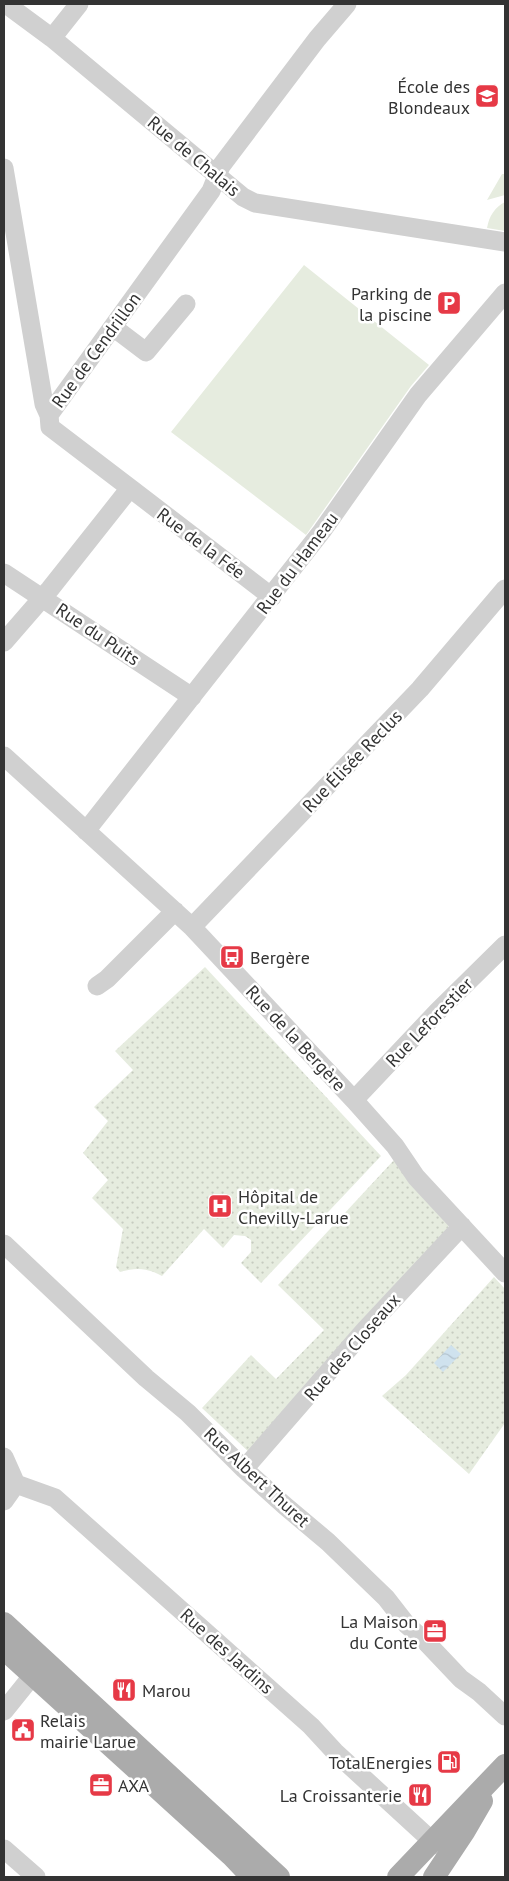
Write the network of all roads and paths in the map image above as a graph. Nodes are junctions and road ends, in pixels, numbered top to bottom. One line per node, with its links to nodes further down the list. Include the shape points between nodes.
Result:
1 (6, 4): 4 (street, Rue de Chalais)
2 (79, 4): 4 (street)
3 (347, 4): 6 (street, Rue de Cendrillon, via 221,166)
4 (52, 38): 6 (street, Rue de Chalais)
5 (4, 168): 11 (street, via 44,404)
6 (217, 176): 7 (street, Rue de Chalais, via 255,203); 10 (street, Rue de Cendrillon, via 210,191)
7 (505, 242)
8 (505, 293): 15 (street, Rue du Hameau, via 418,395)
9 (186, 304): 10 (street, via 146,352)
10 (113, 326): 11 (street, Rue de Cendrillon)
11 (49, 415): 12 (street, Rue de Cendrillon, via 50,427)
12 (130, 488): 15 (street, Rue de la Fée); 16 (street)
13 (4, 573): 16 (street, Rue du Puits)
14 (504, 595): 22 (street, Rue Élisée Reclus, via 420,689)
15 (272, 597): 18 (street, Rue du Hameau)
16 (42, 598): 17 (street); 18 (street, Rue du Puits)
17 (4, 642)
18 (192, 697): 20 (street, Rue du Hameau)
19 (4, 756): 20 (street, Rue de la Bergère)
20 (86, 831): 21 (street, Rue de la Bergère)
21 (174, 911): 22 (street, Rue de la Bergère); 24 (street)
22 (192, 927): 25 (street, Rue de la Bergère)
23 (505, 945): 25 (street, Rue Leforestier)
24 (97, 986)
25 (354, 1100): 26 (street, Rue de la Bergère)
26 (462, 1226): 28 (street, Rue de la Bergère); 30 (street, Rue des Closeaux, via 364,1331)
27 (4, 1244): 30 (street, Rue Albert Thuret, via 146,1378 188,1413)
28 (503, 1267)
29 (4, 1457): 31 (street)
30 (244, 1469): 37 (street, Rue Albert Thuret, via 328,1542 386,1598 407,1625 461,1679)
31 (16, 1484): 32 (street); 39 (street, Rue des Jardins, via 55,1498 311,1726 335,1752)
32 (4, 1501)
33 (4, 1623): 35 (main road)
34 (4, 1649): 35 (main road)
35 (39, 1668): 36 (street); 42 (main road); 43 (main road)
36 (4, 1711)
37 (505, 1716)
38 (501, 1770): 39 (main road)
39 (441, 1847): 44 (main road); 45 (main road)
40 (4, 1849): 41 (street)
41 (36, 1877)
42 (252, 1877)
43 (279, 1877)
44 (398, 1877)
45 (434, 1877)

